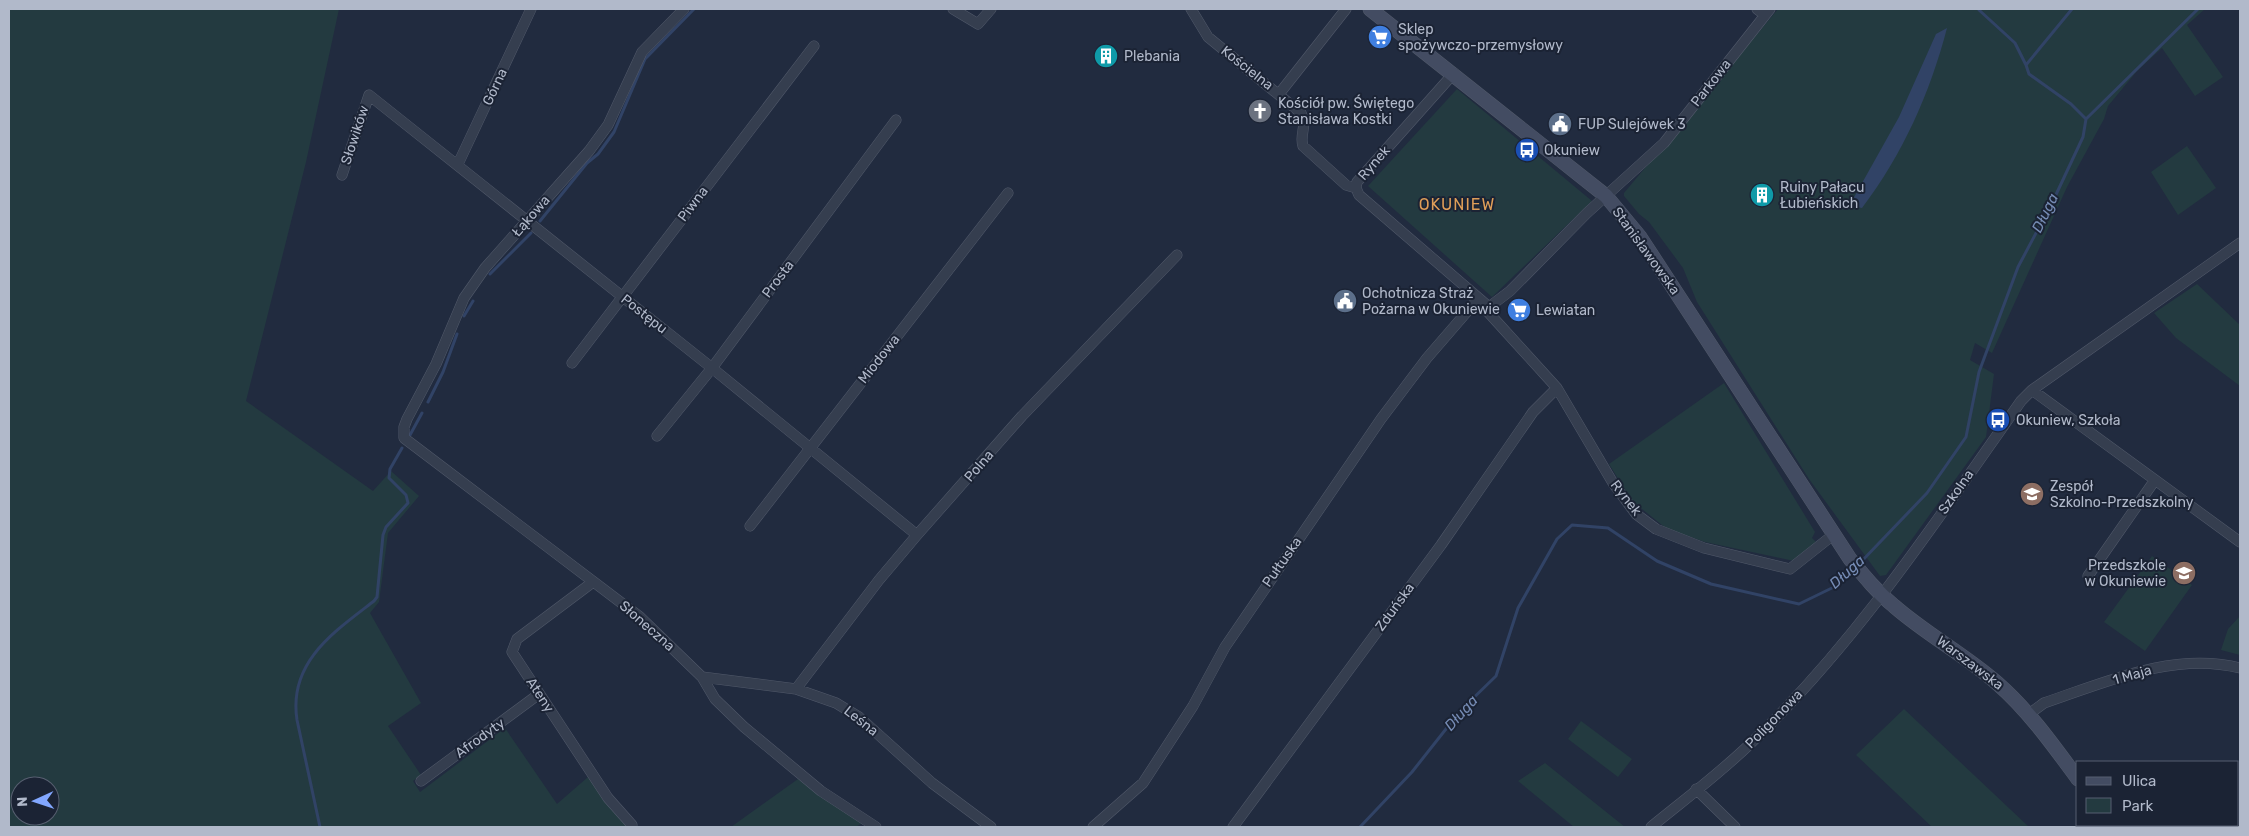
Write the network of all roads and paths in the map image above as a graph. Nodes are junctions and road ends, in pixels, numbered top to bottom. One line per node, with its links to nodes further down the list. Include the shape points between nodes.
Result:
1 (531, 9): 14 (street, Górna)
2 (684, 9): 19 (street, Łąkowa, via 642,52 608,126 590,151)
3 (953, 9): 4 (street, via 978,24)
4 (991, 9)
5 (1191, 9): 11 (street, Kościelna, via 1208,37)
6 (1346, 9): 11 (street)
7 (1370, 9): 10 (main road, Stanisławowska)
8 (1764, 11): 18 (street, Parkowa, via 1664,142)
9 (814, 46): 22 (street, Piwna)
10 (1454, 74): 16 (street, Rynek, via 1362,175); 18 (main road, Stanisławowska)
11 (1280, 94): 16 (street, Kościelna, via 1303,117 1303,146 1346,185)
12 (369, 95): 14 (street, Postępu); 15 (street, Słowików)
13 (896, 120): 26 (street, Prosta)
14 (458, 164): 19 (street, Postępu)
15 (342, 175)
16 (1356, 188): 23 (street, Rynek, via 1361,197)
17 (1008, 193): 31 (street, Miodowa)
18 (1606, 196): 24 (street); 35 (main road, Stanisławowska, via 1640,237)
19 (527, 221): 22 (street, Postępu); 30 (street, Łąkowa, via 485,268 464,298 436,364 407,419)
20 (2240, 244): 28 (street, Szkolna)
21 (1177, 255): 34 (street, Polna, via 1022,416)
22 (622, 297): 25 (street, Piwna); 26 (street, Postępu)
23 (1478, 299): 24 (street, Rynek); 52 (street, Pułtuska, via 1427,358 1381,419 1225,647 1193,706 1143,783)
24 (1489, 307): 27 (street, Rynek, via 1488,312)
25 (572, 363)
26 (712, 368): 29 (street, Prosta); 31 (street, Postępu)
27 (1557, 388): 35 (street, Rynek, via 1613,483 1636,514 1656,529 1704,548 1790,569); 53 (street, Zduńska, via 1533,412 1441,544)
28 (2032, 390): 32 (street); 40 (street, Szkolna)
29 (657, 436)
30 (404, 438): 39 (street, Słoneczna)
31 (811, 447): 33 (street, Miodowa); 34 (street, Postępu)
32 (2155, 480): 36 (street); 38 (street)
33 (750, 526)
34 (917, 535): 43 (street, Polna)
35 (1833, 535): 37 (main road, Stanisławowska)
36 (2240, 542)
37 (1850, 559): 40 (main road, Warszawska)
38 (2088, 576)
39 (593, 582): 42 (street, Słoneczna, via 640,617); 44 (street, Ateny, via 517,639 512,652)
40 (1882, 596): 45 (main road, Warszawska, via 1979,668); 48 (street, Poligonowa, via 1783,710 1749,745)
41 (2240, 668): 45 (street, 1 Maja, via 2223,663 2171,664 2044,703)
42 (702, 677): 43 (street, Leśna); 50 (street, Słoneczna, via 715,699 744,727 821,791)
43 (796, 689): 51 (street, Leśna, via 836,703 859,717 932,783)
44 (540, 694): 47 (street, Afrodyty); 49 (street, Ateny, via 608,798)
45 (2029, 714): 46 (main road, Warszawska)
46 (2076, 776)
47 (421, 782)
48 (1696, 790): 54 (street, Poligonowa); 55 (street)
49 (632, 825)
50 (876, 827)
51 (991, 827)
52 (1093, 827)
53 (1233, 827)
54 (1651, 827)
55 (1735, 827)

